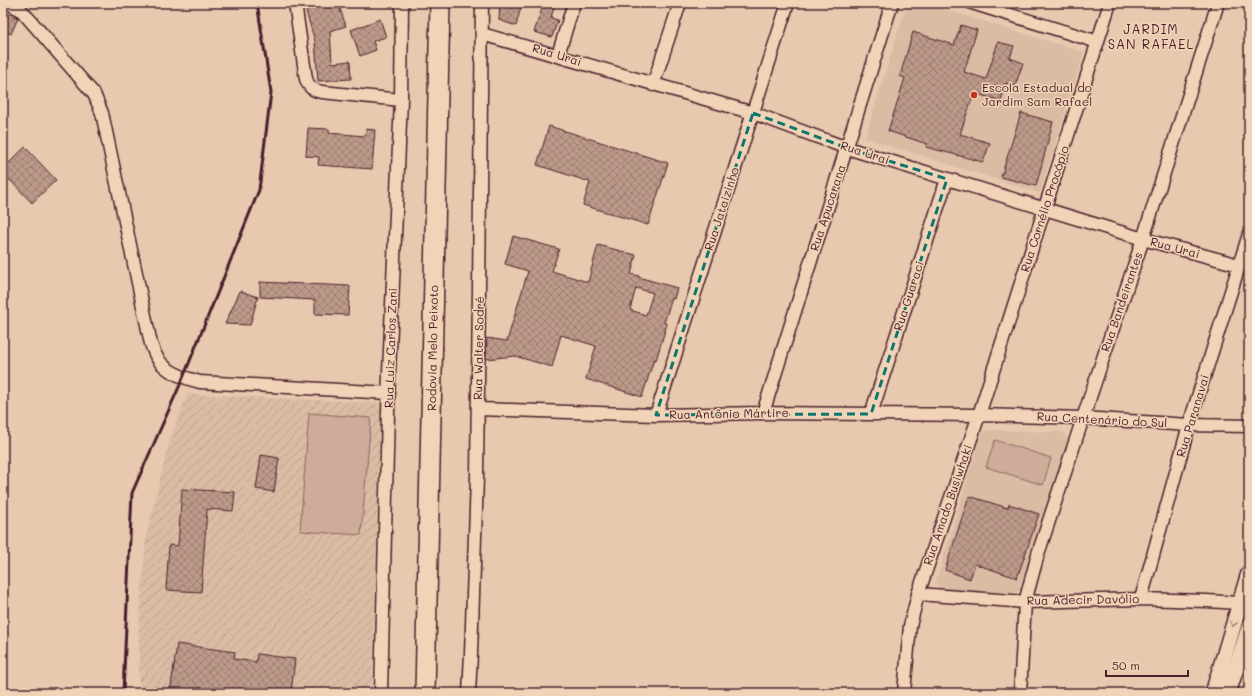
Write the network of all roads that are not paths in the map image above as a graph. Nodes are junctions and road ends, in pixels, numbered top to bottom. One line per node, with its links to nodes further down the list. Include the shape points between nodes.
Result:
1 (9, 3): 26 (street, via 22,11 94,94 102,113 152,344 158,360 171,372 200,382)
2 (295, 3): 18 (street, via 309,87 322,92)
3 (402, 3): 18 (street, Rua Luiz Carlos Zani)
4 (440, 3): 42 (main road, Rodovia Melo Peixoto)
5 (482, 3): 14 (street, Rua Walter Sodré)
6 (574, 3): 16 (street)
7 (680, 3): 17 (street)
8 (788, 3): 19 (street, Rua Jataizinho)
9 (892, 3): 20 (street, Rua Apucarana)
10 (972, 3): 13 (street)
11 (1110, 3): 15 (street, Rua Cornélio Procópio)
12 (1218, 3): 24 (street, Rua Bandeirantes)
13 (997, 7): 15 (street)
14 (482, 34): 16 (street, Rua Uraí); 27 (street, Rua Walter Sodré)
15 (1098, 42): 22 (street, Rua Cornélio Procópio)
16 (558, 55): 17 (street, Rua Uraí)
17 (653, 85): 19 (street, Rua Uraí)
18 (401, 100): 26 (street, Rua Luiz Carlos Zani)
19 (753, 113): 20 (street, Rua Uraí); 30 (street, Rua Jataizinho)
20 (847, 148): 21 (street, Rua Uraí); 28 (street, Rua Apucarana)
21 (947, 179): 22 (street, Rua Uraí); 29 (street, Rua Guaraci)
22 (1045, 209): 24 (street, Rua Uraí); 31 (street, Rua Cornélio Procópio)
23 (1249, 234): 25 (street, Rua Paranavaí)
24 (1143, 239): 25 (street, Rua Uraí); 32 (street, Rua Bandeirantes)
25 (1244, 262): 33 (street, Rua Paranavaí)
26 (389, 393): 41 (street, Rua Luiz Carlos Zani)
27 (478, 409): 30 (street, Rua Antônio Mártire); 43 (street, Rua Walter Sodré)
28 (763, 413): 29 (street, Rua Antônio Mártire); 30 (street, Rua Antônio Mártire)
29 (871, 414): 31 (street, Rua Antônio Mártire)
30 (656, 415)
31 (979, 415): 32 (street, Rua Centenário do Sul); 36 (street, Rua Amado Busiwhaki)
32 (1083, 418): 33 (street, Rua Centenário do Sul); 38 (street, Rua Bandeirantes, via 1038,554)
33 (1189, 425): 34 (street, Rua Centenário do Sul); 37 (street, Rua Paranavaí)
34 (1249, 426)
35 (1249, 573): 39 (street)
36 (918, 594): 38 (street, Rua Adecir Davólio); 44 (street, Rua Amado Busiwhaki, via 910,626)
37 (1141, 599): 38 (street, Rua Adecir Davólio); 39 (street, Rua Adecir Davólio)
38 (1025, 602): 45 (street, Rua Bandeirantes)
39 (1244, 605): 46 (street, one-way to 46)
40 (1249, 628): 47 (street)
41 (382, 693)
42 (425, 693)
43 (469, 693)
44 (904, 693)
45 (1020, 693)
46 (1213, 693)
47 (1228, 693)

